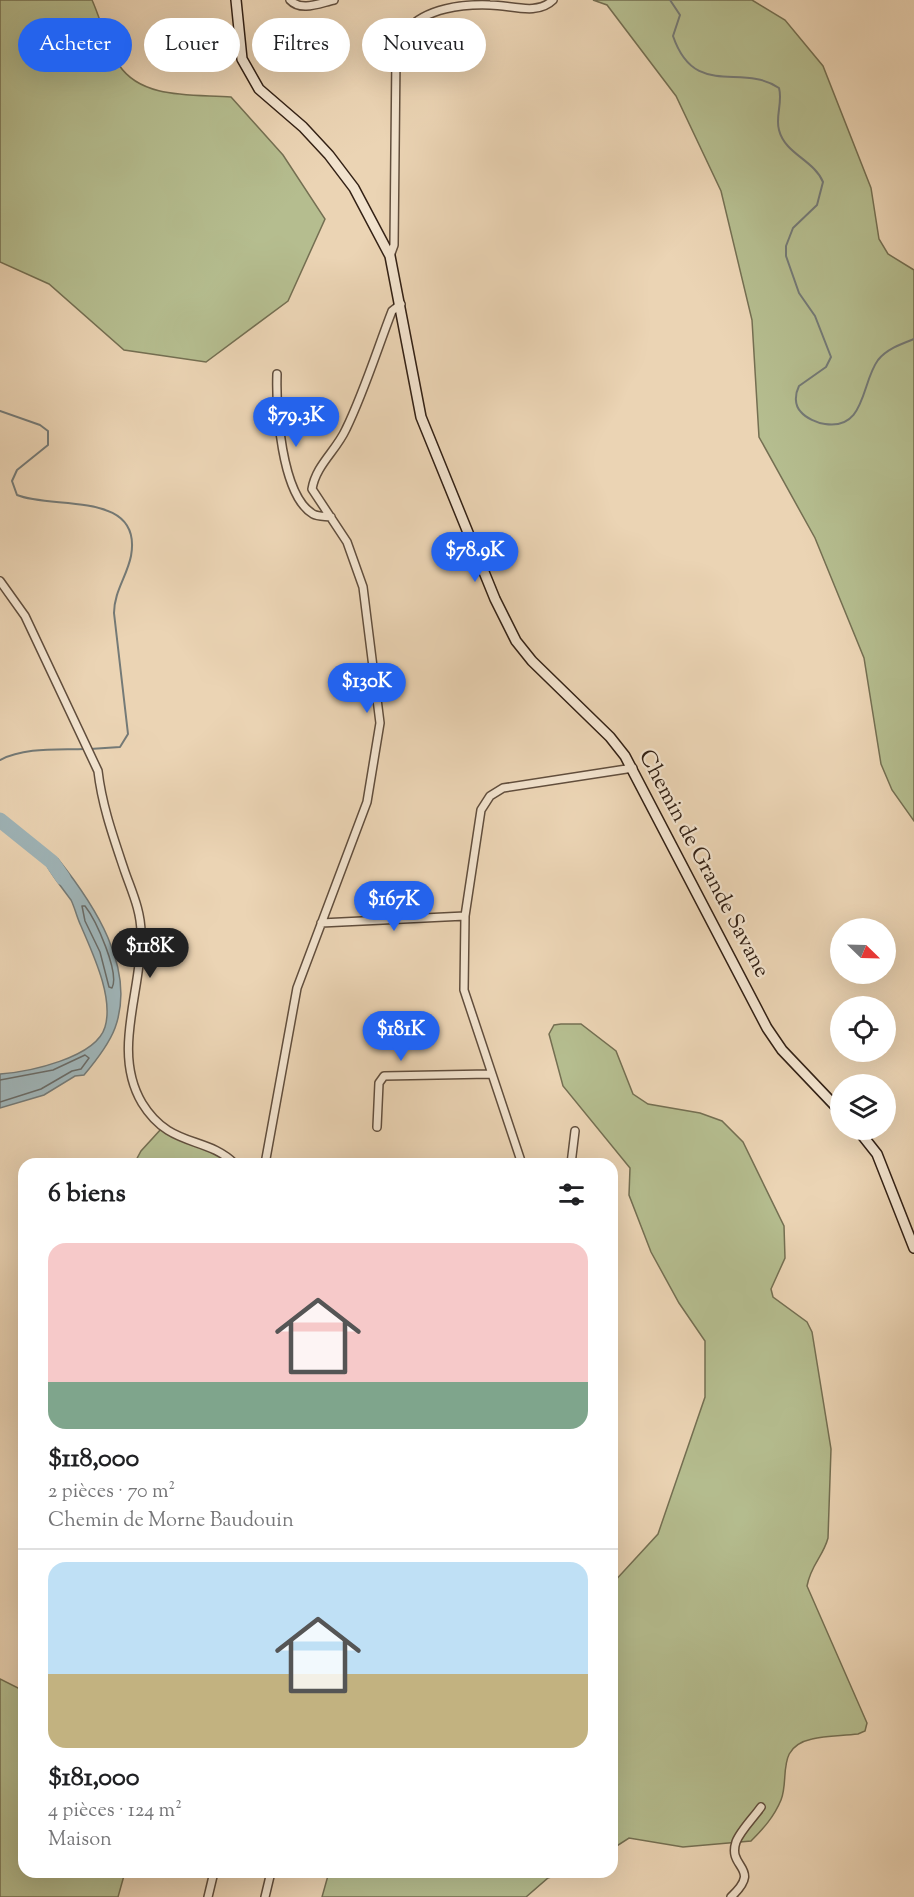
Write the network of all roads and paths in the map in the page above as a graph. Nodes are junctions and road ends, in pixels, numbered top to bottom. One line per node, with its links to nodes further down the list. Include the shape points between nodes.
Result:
1 (236, 0): 5 (street, Chemin de Grande Savane, via 242,59 259,89 303,126 329,155 354,188)
2 (290, 0): 3 (street, via 303,6)
3 (334, 0)
4 (553, 0): 5 (street, via 546,7 524,9 491,5 456,7 428,15 407,30 396,56 394,245)
5 (390, 256): 6 (street, Chemin de Grande Savane)
6 (401, 304): 8 (street, via 392,311 340,442 314,480 314,496); 10 (street, Chemin de Grande Savane, via 421,417 506,621 532,661 610,737)
7 (277, 374): 8 (street, via 276,396 289,478 312,514)
8 (331, 517): 12 (street, via 347,542 363,587 380,723 367,802)
9 (0, 580): 18 (street, via 25,616 98,771 101,797 138,906 141,933 129,1047 134,1084 162,1128)
10 (633, 768): 11 (street, via 529,782 503,788 490,796 480,810); 14 (street, Chemin de Grande Savane, via 767,1028 782,1050)
11 (465, 916): 12 (street); 13 (street, via 464,990)
12 (321, 923): 19 (street, via 297,988)
13 (490, 1074): 15 (street, via 384,1076 379,1083); 20 (street)
14 (830, 1100)
15 (377, 1127)
16 (575, 1131): 21 (street)
17 (867, 1140): 22 (street, via 881,1162)
18 (223, 1158)
19 (266, 1158)
20 (520, 1158)
21 (572, 1158)
22 (914, 1248)
23 (761, 1807): 28 (street, via 736,1842 736,1855 746,1878)
24 (213, 1878): 26 (street)
25 (270, 1878): 27 (street)
26 (208, 1897)
27 (265, 1897)
28 (731, 1897)

